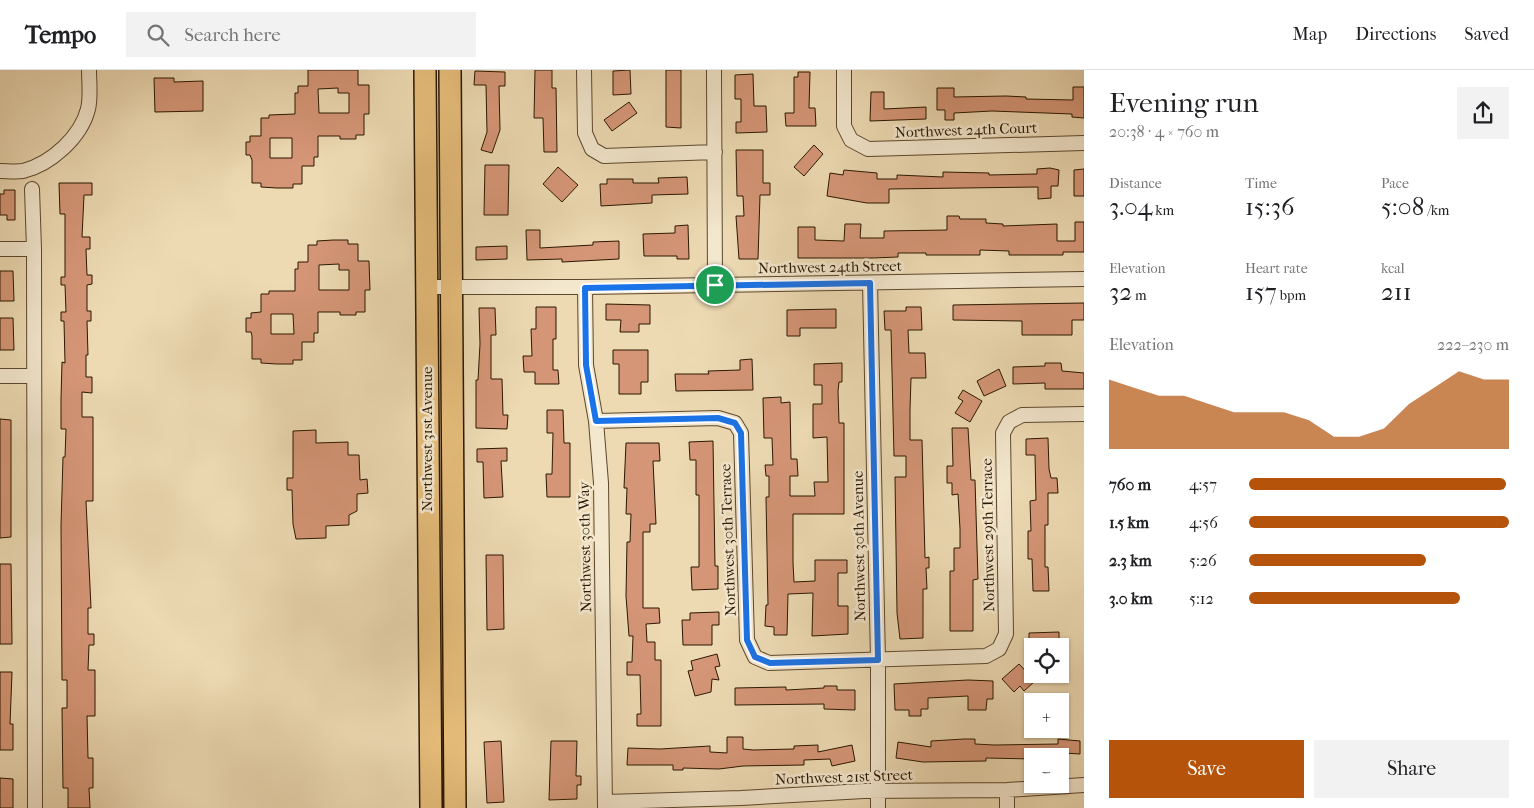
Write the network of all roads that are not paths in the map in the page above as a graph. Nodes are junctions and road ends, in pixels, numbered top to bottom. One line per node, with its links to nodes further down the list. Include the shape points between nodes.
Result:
1 (89, 70): 9 (street, via 87,114 65,146 45,163 22,171)
2 (425, 70): 16 (main road, Northwest 31st Avenue)
3 (450, 70): 17 (main road, Northwest 31st Avenue)
4 (584, 70): 8 (street, via 585,133 592,149 604,156)
5 (714, 70): 8 (street)
6 (844, 70): 7 (street, Northwest 24th Court, via 844,126 851,140 868,149)
7 (1084, 143)
8 (715, 152): 15 (street)
9 (0, 171)
10 (32, 189): 12 (street)
11 (0, 249): 12 (street)
12 (34, 249): 20 (street)
13 (1084, 279): 14 (street, Northwest 24th Street)
14 (870, 283): 15 (street, Northwest 24th Street); 23 (street, Northwest 30th Avenue)
15 (715, 285): 18 (street, Northwest 24th Street)
16 (426, 288): 17 (street, Northwest 24th Street); 30 (main road, Northwest 31st Avenue)
17 (451, 288): 18 (street, Northwest 24th Street); 31 (main road, Northwest 31st Avenue)
18 (585, 288): 22 (street, Northwest 30th Way, via 586,365)
19 (0, 376): 20 (street)
20 (33, 376): 29 (street)
21 (1084, 414): 23 (street, Northwest 29th Terrace, via 1022,415 1009,422 1003,433 1006,634 999,649 986,656)
22 (596, 421): 23 (street, Northwest 30th Terrace, via 718,418 735,423 741,433 747,640 755,657 770,663); 28 (street, Northwest 30th Way, via 601,483)
23 (878, 660): 26 (street, Northwest 30th Avenue)
24 (1084, 784): 25 (street, Northwest 21st Street)
25 (1006, 790): 26 (street, Northwest 21st Street); 33 (street)
26 (877, 791): 27 (street, Northwest 21st Street); 32 (street, Northwest 30th Avenue)
27 (741, 803): 28 (street, Northwest 21st Street)
28 (605, 805)
29 (35, 808)
30 (431, 808)
31 (455, 808)
32 (878, 808)
33 (1007, 808)

